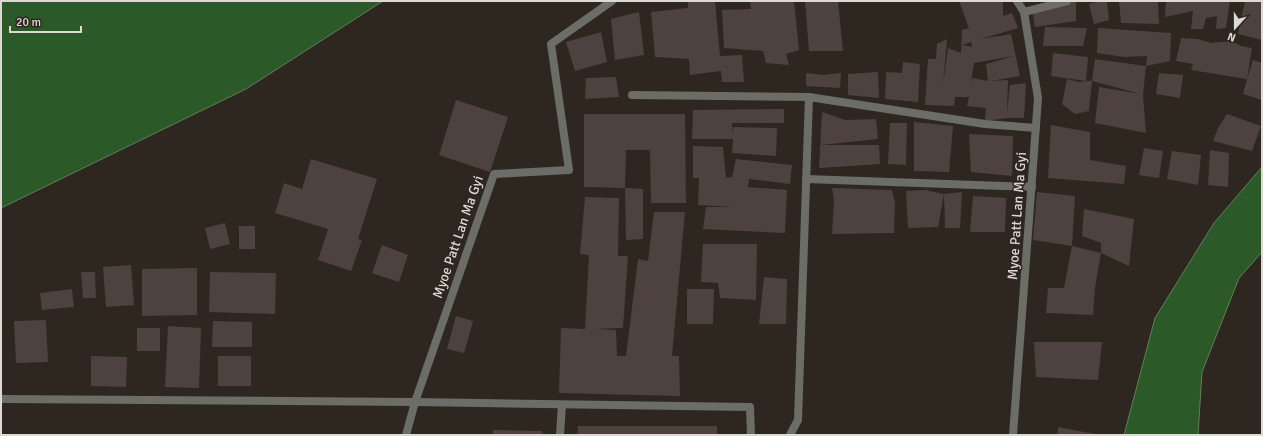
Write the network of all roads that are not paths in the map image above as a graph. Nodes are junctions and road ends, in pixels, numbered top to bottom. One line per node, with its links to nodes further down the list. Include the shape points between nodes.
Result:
1 (612, 1): 11 (street, Myoe Patt Lan Ma Gyi, via 551,44 569,170 494,174)
2 (1017, 1): 4 (street, Myoe Patt Lan Ma Gyi)
3 (1067, 1): 4 (street)
4 (1024, 12): 7 (street, Myoe Patt Lan Ma Gyi, via 1038,98)
5 (632, 95): 6 (street)
6 (809, 97): 7 (street, via 985,124); 8 (street)
7 (1036, 128): 9 (street, Myoe Patt Lan Ma Gyi)
8 (806, 179): 9 (street); 16 (street, via 798,420)
9 (1032, 187): 17 (street, Myoe Patt Lan Ma Gyi)
10 (1, 399): 11 (street)
11 (415, 402): 12 (street); 13 (street, Myoe Patt Lan Ma Gyi)
12 (562, 405): 14 (street); 15 (street, via 750,407)
13 (406, 435)
14 (560, 435)
15 (751, 435)
16 (790, 435)
17 (1013, 435)

